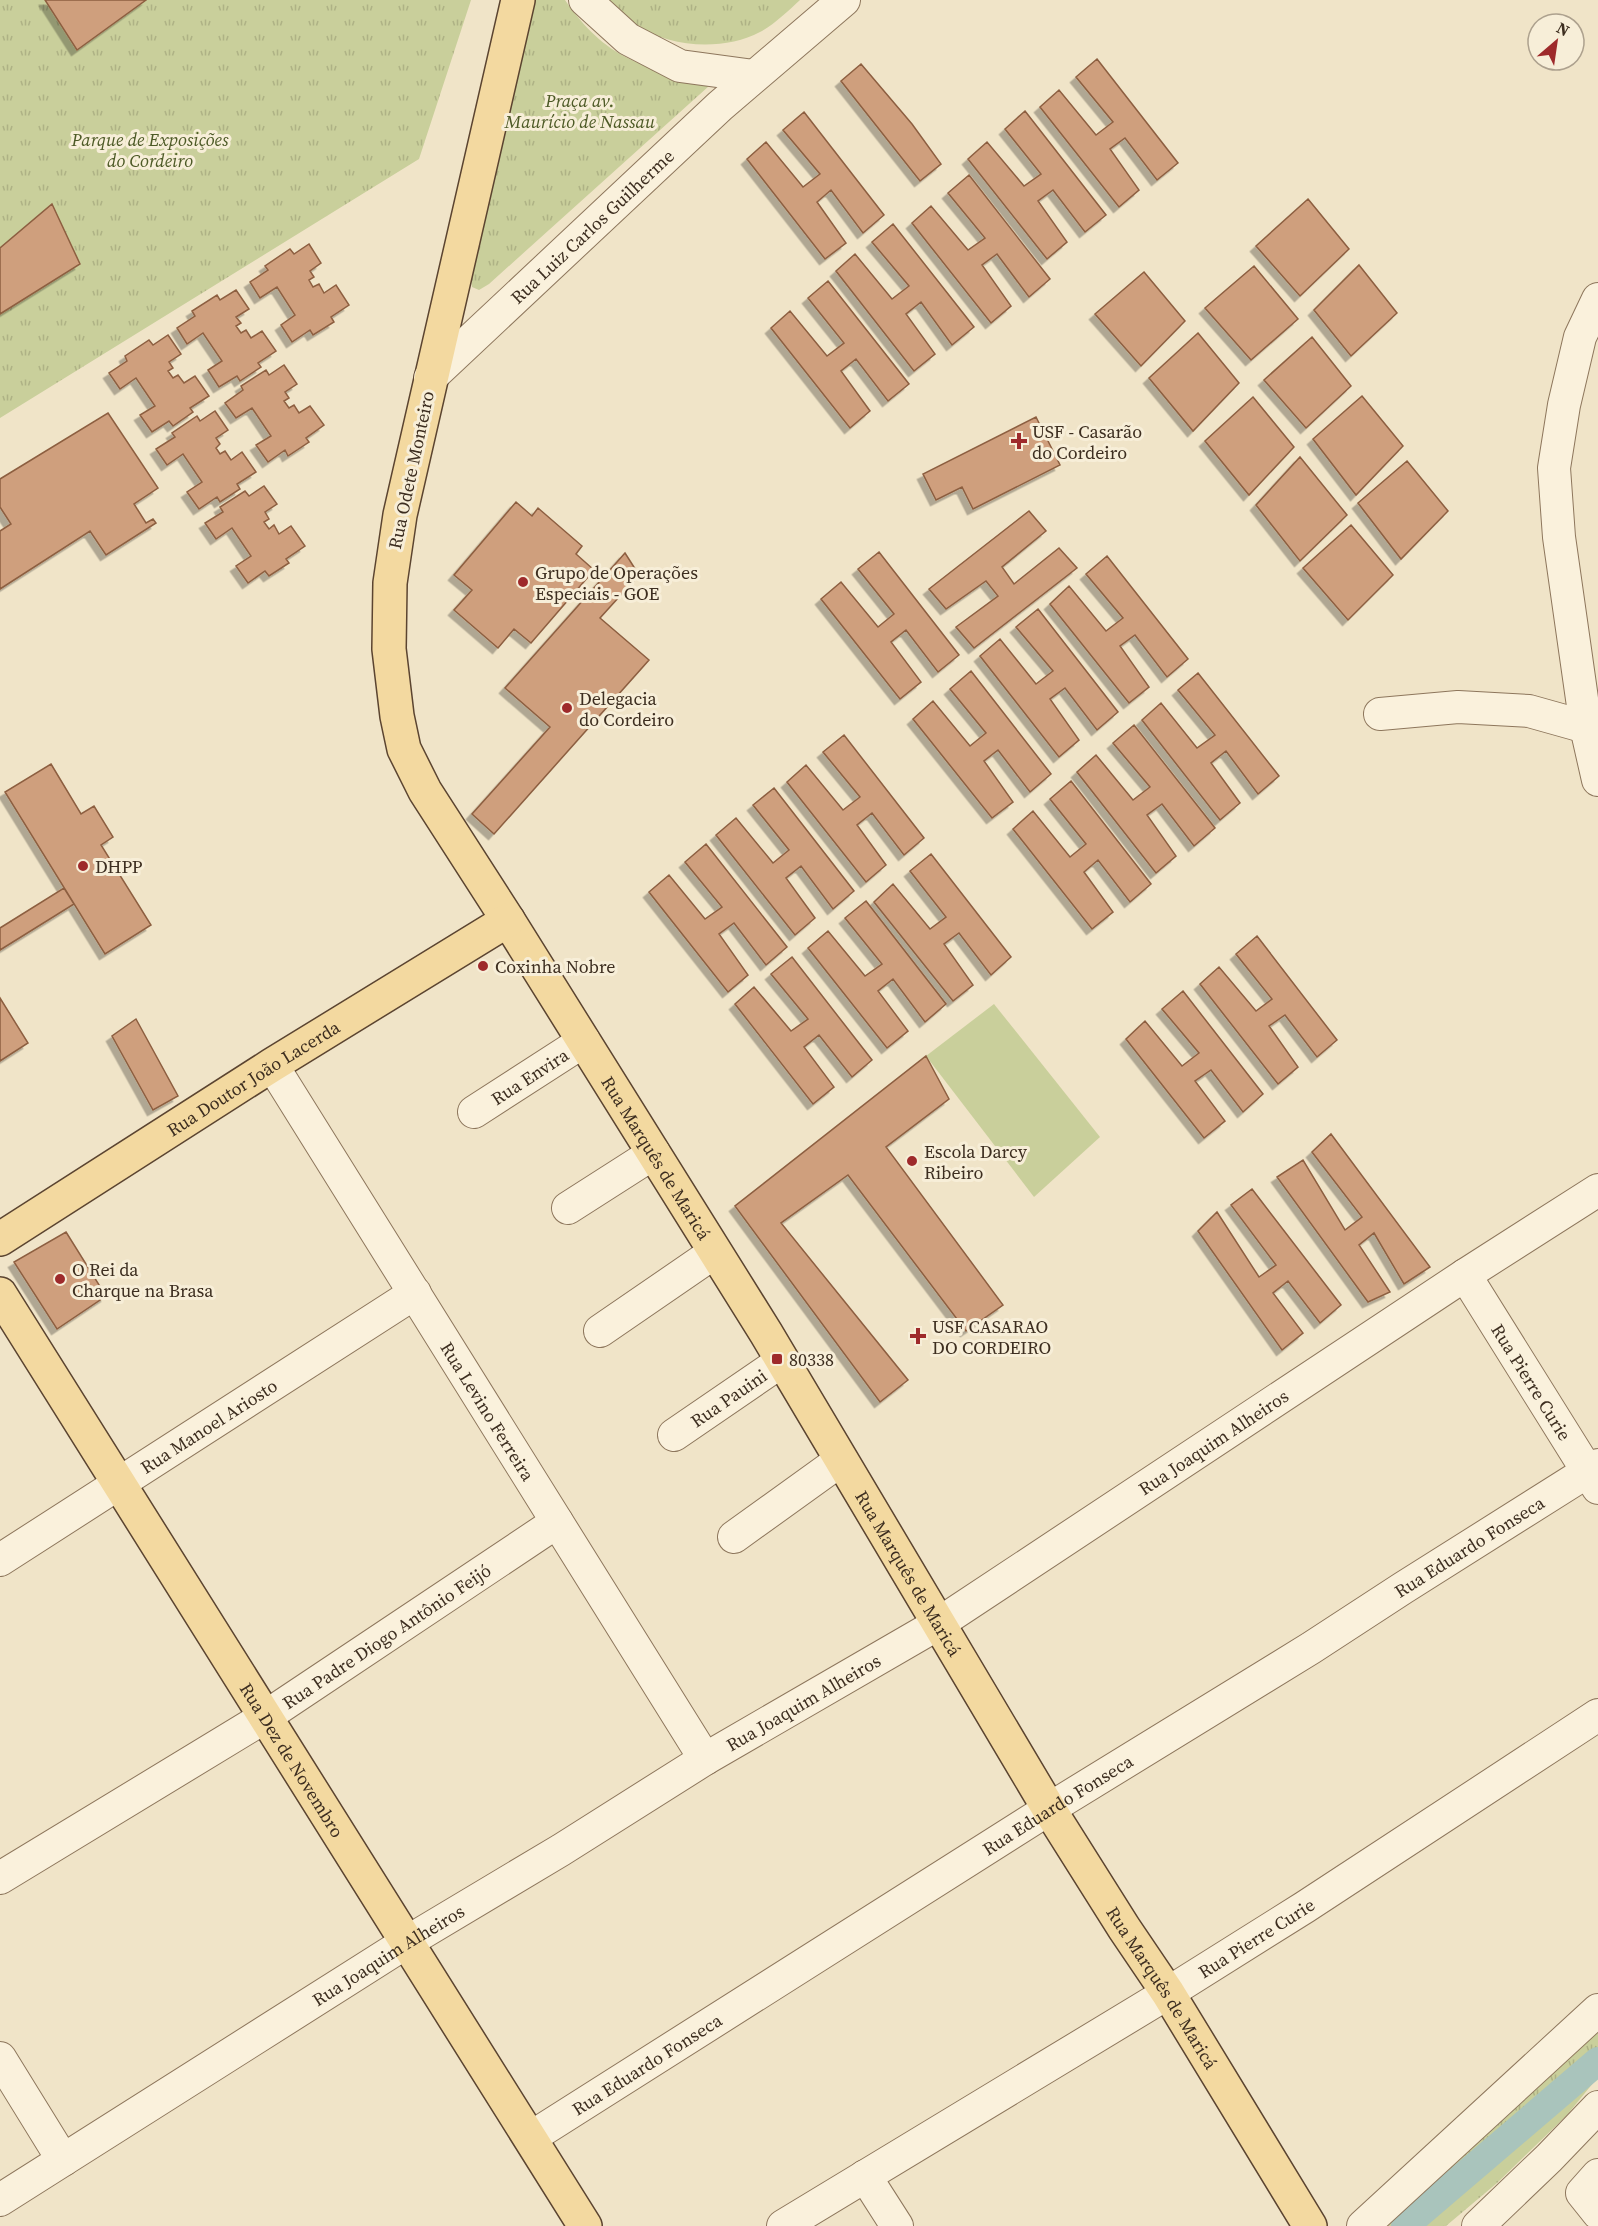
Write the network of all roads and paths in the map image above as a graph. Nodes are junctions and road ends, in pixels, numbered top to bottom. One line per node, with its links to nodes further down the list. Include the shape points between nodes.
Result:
1 (518, 0): 6 (main road, Rua Odete Monteiro)
2 (585, 0): 4 (street, via 628,39 680,66)
3 (844, 0): 4 (street, Rua Luiz Carlos Guilherme)
4 (754, 76): 6 (street, Rua Luiz Carlos Guilherme)
5 (1598, 299): 7 (street, via 1580,337 1554,468 1559,537)
6 (430, 378): 11 (main road, Rua Odete Monteiro, via 400,515 390,583 389,649 397,716 404,749 425,791)
7 (1588, 662): 9 (street)
8 (1380, 714): 9 (street, via 1458,707 1529,711)
9 (1586, 727): 10 (street)
10 (1598, 780)
11 (508, 920): 12 (main road, Rua Marquês de Maricá); 13 (main road, Rua Doutor João Lacerda)
12 (584, 1041): 14 (street, Rua Envira); 15 (main road, Rua Marquês de Maricá)
13 (272, 1065): 18 (main road, Rua Doutor João Lacerda); 21 (street, Rua Levino Ferreira)
14 (474, 1112)
15 (654, 1153): 17 (street); 19 (main road, Rua Marquês de Maricá)
16 (1598, 1190): 20 (street, Rua Joaquim Alheiros)
17 (568, 1209)
18 (0, 1239)
19 (715, 1252): 23 (street); 24 (main road, Rua Marquês de Maricá)
20 (1465, 1275): 27 (street, Rua Pierre Curie); 32 (street, Rua Joaquim Alheiros)
21 (415, 1293): 28 (street, Rua Manoel Ariosto); 29 (street, Rua Levino Ferreira)
22 (0, 1294): 28 (main road, Rua Dez de Novembro)
23 (600, 1331)
24 (782, 1361): 25 (street, Rua Pauini); 26 (main road, Rua Marquês de Maricá)
25 (674, 1435)
26 (841, 1460): 30 (street); 32 (main road, Rua Marquês de Maricá)
27 (1594, 1475): 36 (street, Rua Eduardo Fonseca, via 1403,1588)
28 (119, 1485): 31 (street, Rua Manoel Ariosto); 34 (main road, Rua Dez de Novembro)
29 (557, 1522): 34 (street, Rua Padre Diogo Antônio Feijó); 35 (street, Rua Levino Ferreira)
30 (734, 1537)
31 (0, 1560)
32 (938, 1624): 35 (street, Rua Joaquim Alheiros); 36 (main road, Rua Marquês de Maricá)
33 (1598, 1715): 39 (street, Rua Pierre Curie)
34 (265, 1717): 37 (street, Rua Padre Diogo Antônio Feijó); 38 (main road, Rua Dez de Novembro)
35 (705, 1759): 38 (street, Rua Joaquim Alheiros)
36 (1049, 1809): 39 (main road, Rua Marquês de Maricá); 43 (street, Rua Eduardo Fonseca)
37 (0, 1878)
38 (407, 1942): 43 (main road, Rua Dez de Novembro); 44 (street, Rua Joaquim Alheiros)
39 (1168, 1993): 45 (street, Rua Pierre Curie); 50 (main road, Rua Marquês de Maricá)
40 (1598, 2010): 51 (street)
41 (0, 2058): 44 (street)
42 (1598, 2107): 52 (street)
43 (530, 2138): 47 (main road, Rua Dez de Novembro)
44 (63, 2160): 46 (street, Rua Joaquim Alheiros)
45 (865, 2176): 48 (street, Rua Pierre Curie); 49 (street)
46 (0, 2200)
47 (577, 2223)
48 (783, 2226)
49 (897, 2226)
50 (1310, 2226)
51 (1364, 2226)
52 (1478, 2226)

